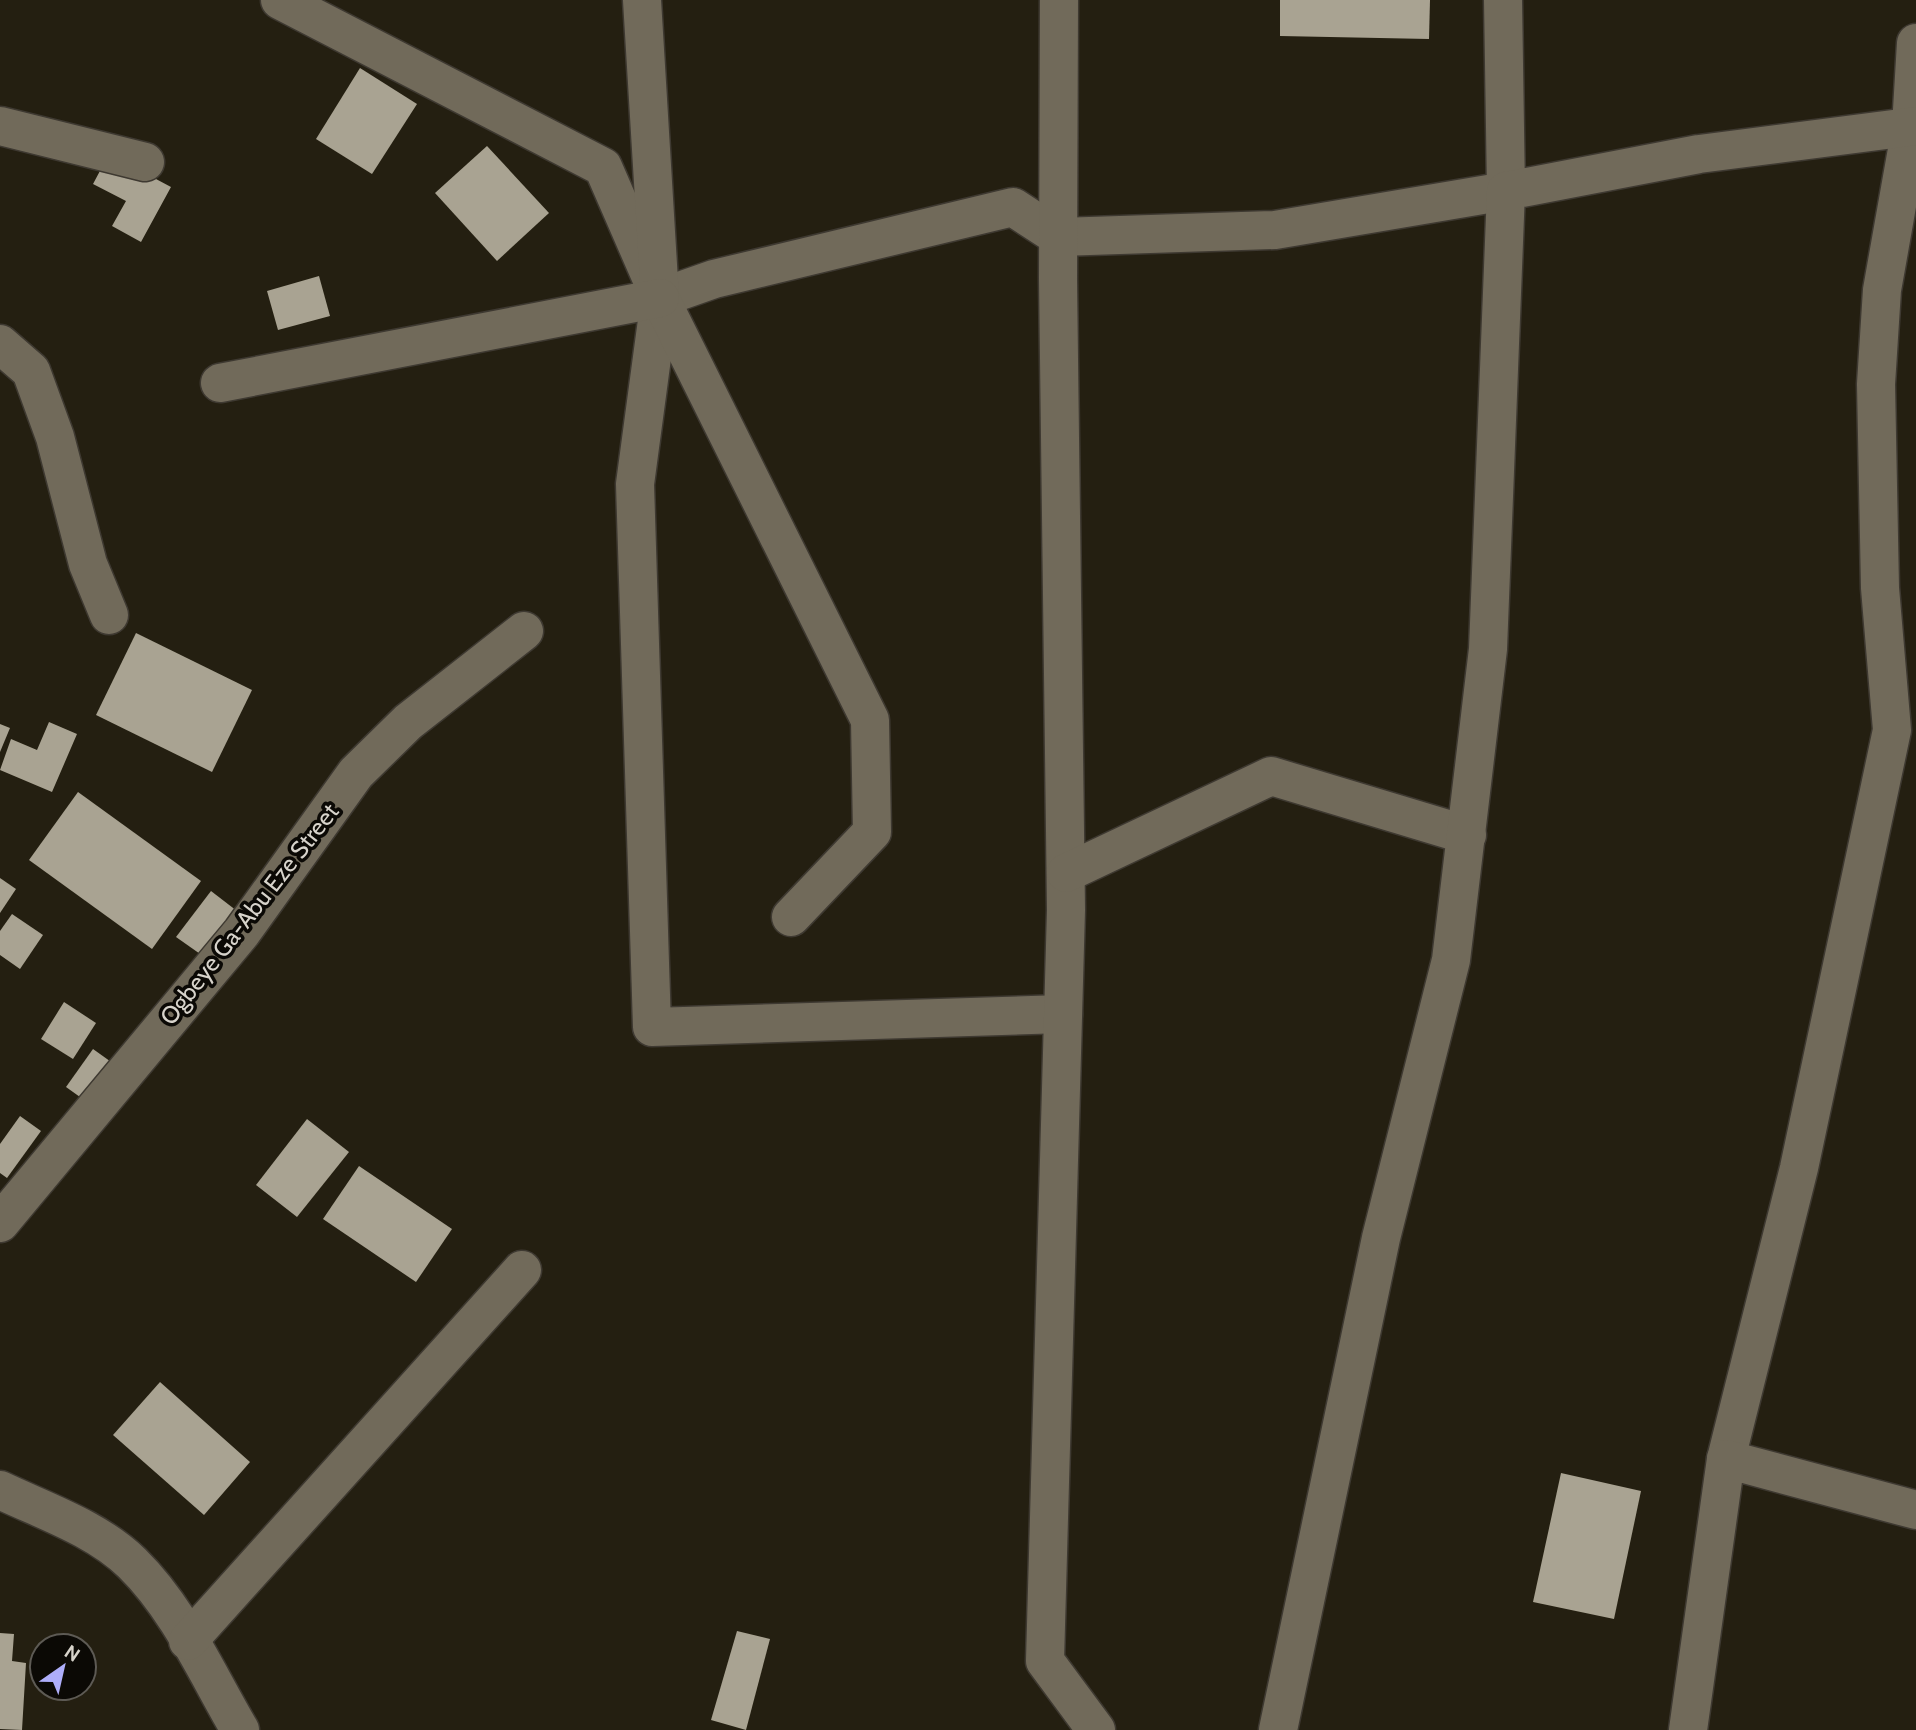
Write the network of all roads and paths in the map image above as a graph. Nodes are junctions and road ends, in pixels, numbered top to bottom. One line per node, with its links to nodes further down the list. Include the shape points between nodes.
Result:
1 (280, 0): 11 (street, via 603,167)
2 (642, 0): 11 (street)
3 (1059, 0): 10 (street)
4 (1503, 0): 9 (street)
5 (1916, 43): 7 (street)
6 (0, 126): 8 (street)
7 (1914, 127): 9 (street, via 1699,155); 22 (street, via 1882,290 1876,384 1880,587 1892,730 1799,1168)
8 (145, 162)
9 (1506, 191): 10 (street, via 1275,230); 16 (street, via 1488,649)
10 (1059, 237): 11 (street, via 1013,207 714,279); 17 (street)
11 (660, 298): 13 (street); 18 (street, via 870,720 872,832); 19 (street, via 635,484 652,1027)
12 (0, 344): 14 (street, via 31,371 55,437 88,564)
13 (220, 383)
14 (109, 615)
15 (524, 631): 20 (street, Ogbeye Ga-Abu Eze Street, via 408,722 356,773 242,932)
16 (1466, 835): 17 (street, via 1271,776); 28 (street, via 1451,960 1381,1238)
17 (1066, 873): 19 (street)
18 (791, 917)
19 (1063, 1014): 27 (street, via 1045,1661)
20 (0, 1223)
21 (522, 1270): 25 (street)
22 (1726, 1459): 24 (street); 29 (street)
23 (0, 1490): 25 (street, via 86,1530 131,1562 164,1600)
24 (1916, 1510)
25 (188, 1641): 26 (street)
26 (240, 1730)
27 (1096, 1730)
28 (1278, 1730)
29 (1688, 1730)

